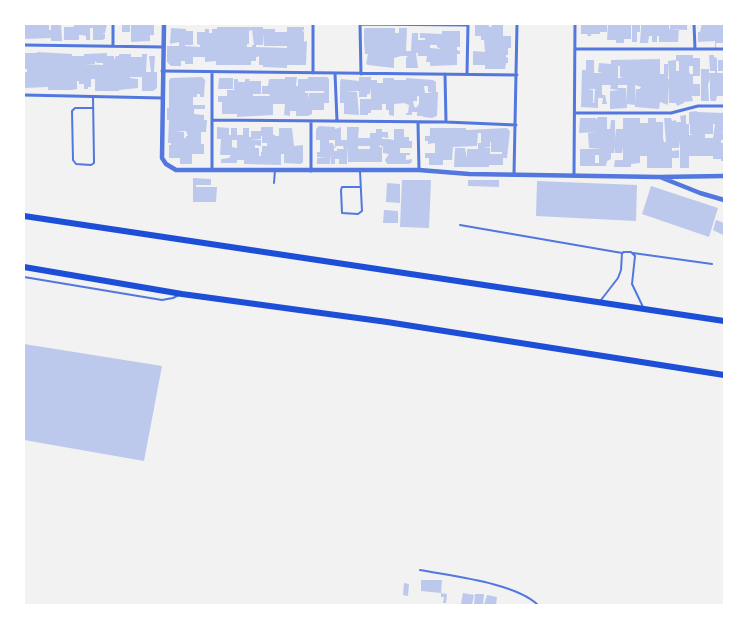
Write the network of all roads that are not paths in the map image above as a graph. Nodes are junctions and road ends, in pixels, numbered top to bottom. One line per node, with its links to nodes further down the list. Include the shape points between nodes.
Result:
1 (113, 24): 11 (street)
2 (164, 24): 12 (street)
3 (313, 24): 18 (street)
4 (360, 24): 5 (street); 20 (street)
5 (408, 24): 6 (street)
6 (468, 24): 22 (street)
7 (517, 24): 23 (street)
8 (575, 24): 15 (street)
9 (694, 24): 13 (street)
10 (24, 45): 11 (street)
11 (113, 46): 12 (street)
12 (164, 47): 16 (street)
13 (695, 49): 14 (street); 15 (street)
14 (724, 49)
15 (575, 50): 29 (street)
16 (162, 71): 17 (street); 26 (street)
17 (212, 72): 18 (street); 30 (street)
18 (313, 73): 19 (street)
19 (335, 73): 20 (street); 31 (street)
20 (360, 74): 21 (street)
21 (445, 74): 22 (street); 33 (street)
22 (467, 74): 23 (street)
23 (517, 74): 35 (street)
24 (24, 95): 25 (street)
25 (93, 96): 26 (street); 28 (lane)
26 (162, 98): 36 (street, via 162,158 166,164 176,170)
27 (724, 106): 29 (street, via 698,106 671,113)
28 (93, 108): 28 (lane, via 75,108 72,111 73,160 76,164 94,163)
29 (575, 113): 42 (street)
30 (212, 120): 32 (street); 36 (street)
31 (337, 121): 32 (street); 34 (street)
32 (311, 122): 39 (street)
33 (446, 122): 34 (street); 35 (street)
34 (418, 123): 38 (street)
35 (516, 125): 41 (street)
36 (212, 170): 37 (street)
37 (275, 170): 39 (street); 45 (lane)
38 (419, 170): 40 (street); 41 (street)
39 (310, 171): 40 (street)
40 (360, 171): 46 (lane)
41 (514, 174): 42 (street)
42 (574, 174): 44 (street)
43 (724, 176): 44 (street)
44 (659, 177): 47 (street)
45 (274, 183)
46 (360, 187): 46 (lane, via 342,187 342,213 360,213)
47 (724, 200)
48 (24, 216): 56 (highway)
49 (460, 225): 50 (lane)
50 (622, 253): 51 (lane); 56 (lane, via 616,283)
51 (634, 253): 52 (lane); 57 (lane, via 633,287)
52 (712, 264)
53 (24, 267): 55 (highway)
54 (24, 277): 55 (lane, via 162,300)
55 (182, 294): 59 (highway, via 387,322)
56 (599, 302): 57 (highway)
57 (644, 309): 58 (highway)
58 (724, 320)
59 (724, 375)
60 (420, 570): 61 (lane, via 495,585)
61 (538, 605)

